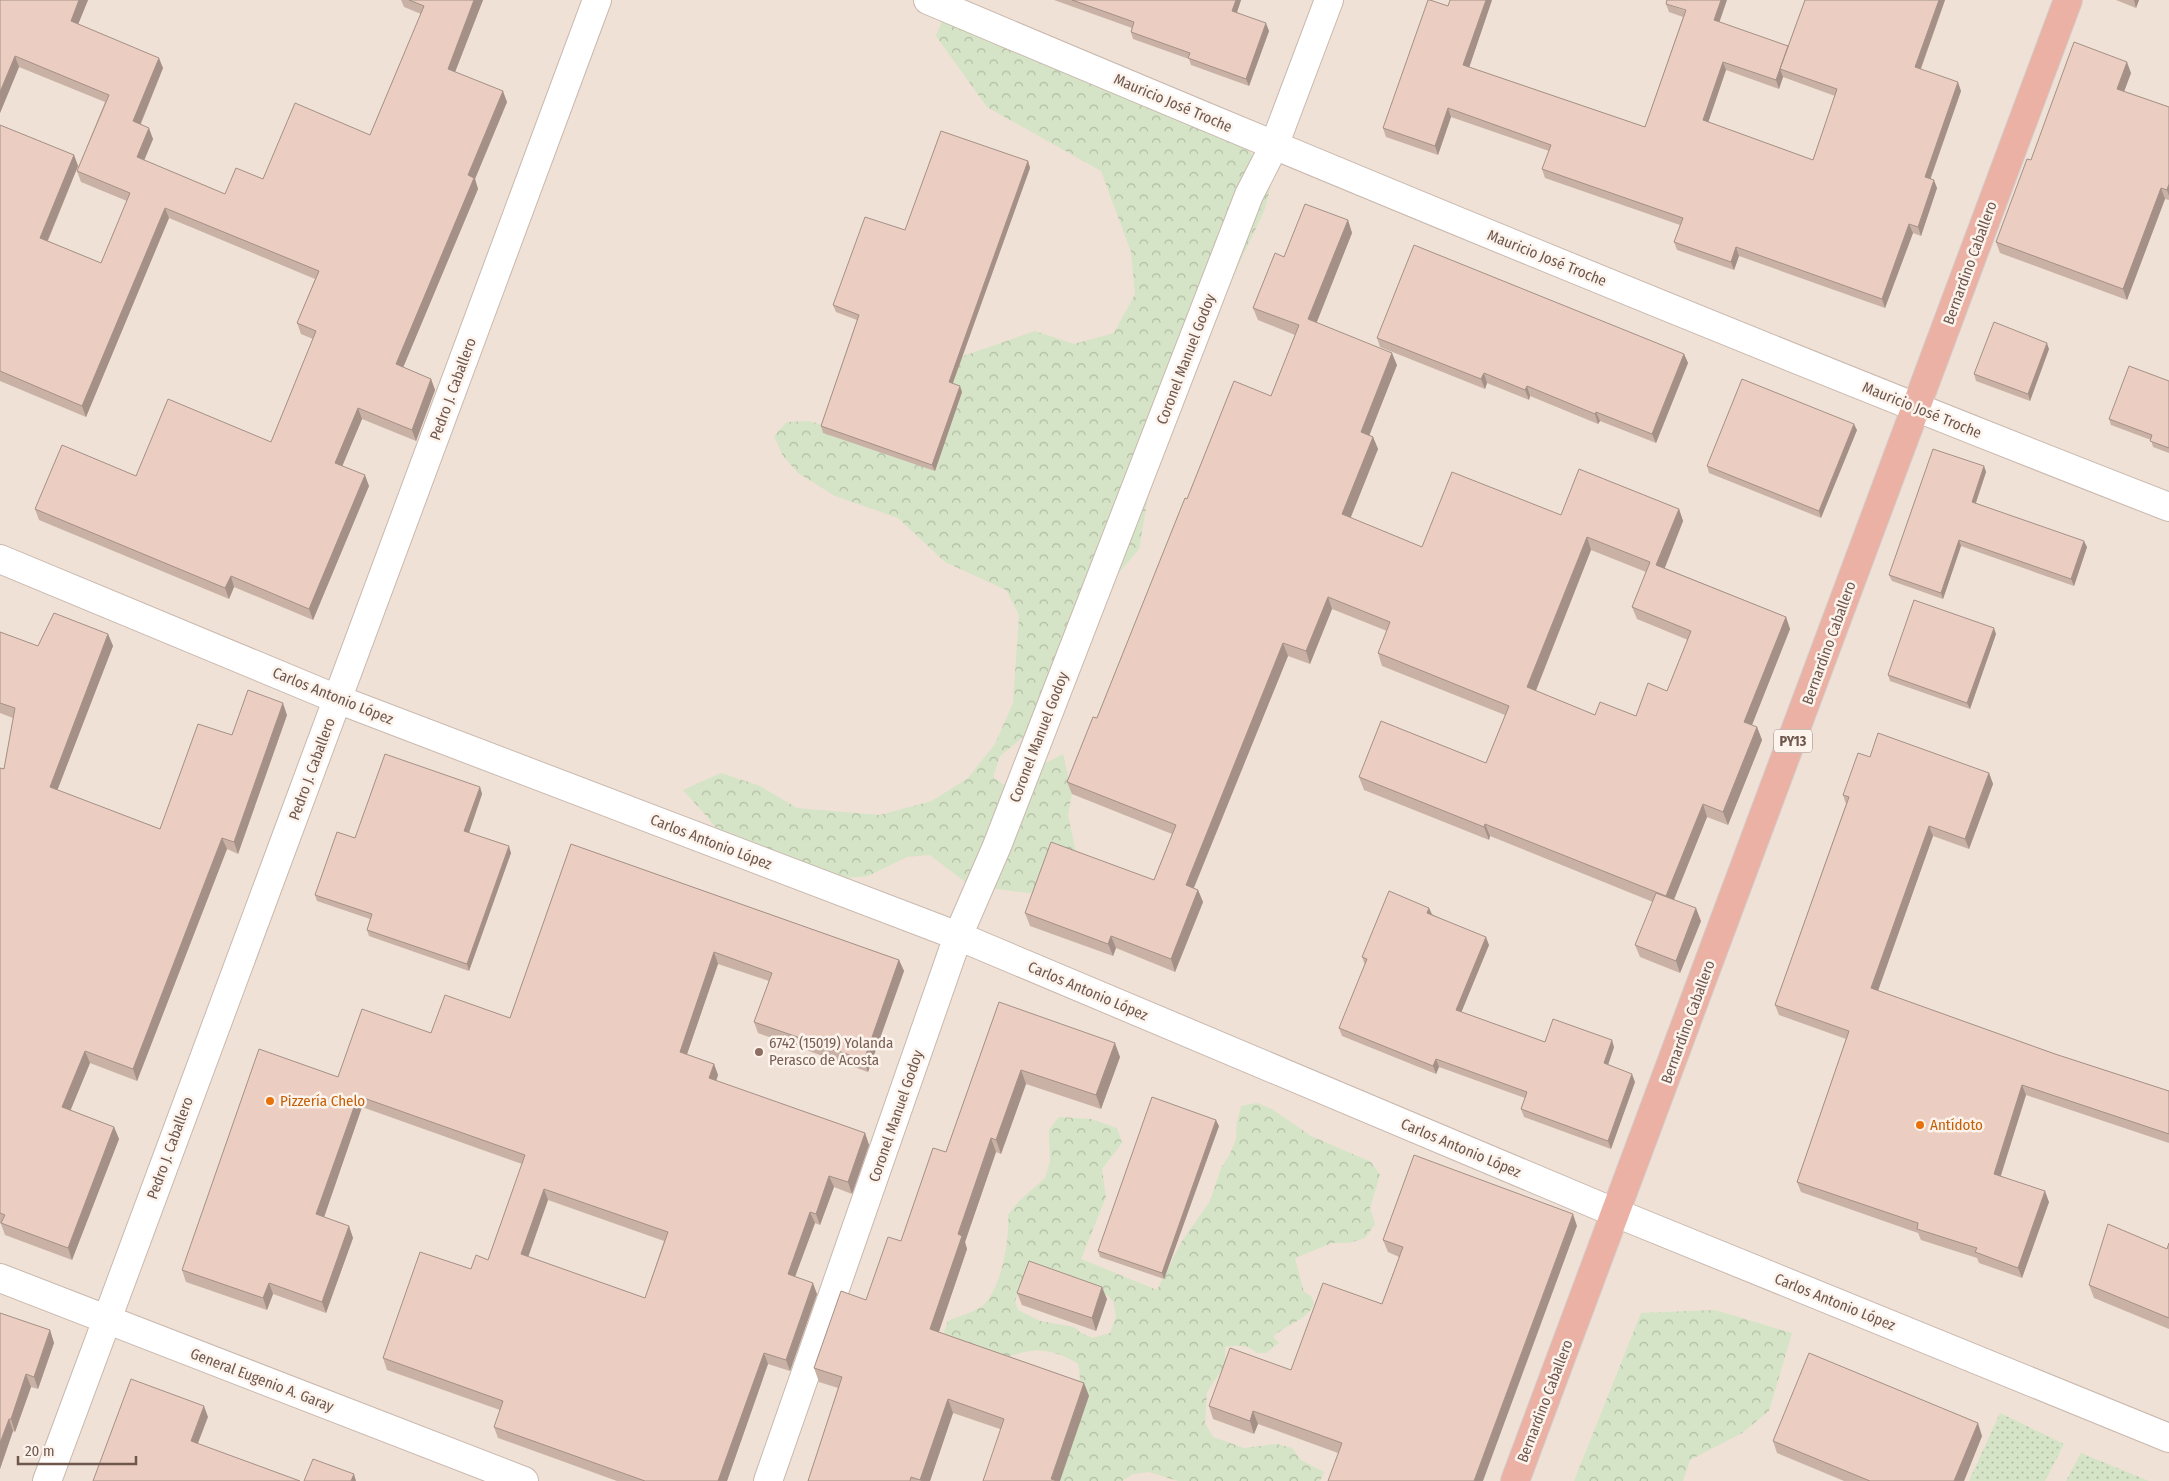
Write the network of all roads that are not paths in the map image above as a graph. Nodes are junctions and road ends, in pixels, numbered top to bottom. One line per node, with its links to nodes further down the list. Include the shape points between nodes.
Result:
1 (597, 0): 9 (street, Pedro J. Caballero)
2 (928, 0): 5 (street, Mauricio José Troche)
3 (1329, 0): 5 (street, Coronel Manuel Godoy)
4 (2068, 0): 6 (highway, Bernardino Caballero / PY13)
5 (1274, 146): 6 (street, Mauricio José Troche); 10 (street, Coronel Manuel Godoy, via 1249,196 997,846)
6 (1916, 408): 7 (street, Mauricio José Troche); 11 (highway, Bernardino Caballero / PY13)
7 (2169, 507)
8 (0, 559): 9 (street, Carlos Antonio López)
9 (338, 699): 10 (street, Carlos Antonio López); 13 (street, Pedro J. Caballero)
10 (958, 936): 11 (street, Carlos Antonio López); 17 (street, Coronel Manuel Godoy)
11 (1616, 1213): 14 (street, Carlos Antonio López); 18 (highway, Bernardino Caballero / PY13)
12 (0, 1278): 13 (street, General Eugenio A. Garay)
13 (107, 1320): 15 (street, Pedro J. Caballero); 16 (street, General Eugenio A. Garay)
14 (2169, 1438)
15 (47, 1481)
16 (524, 1481)
17 (768, 1481)
18 (1515, 1481)

